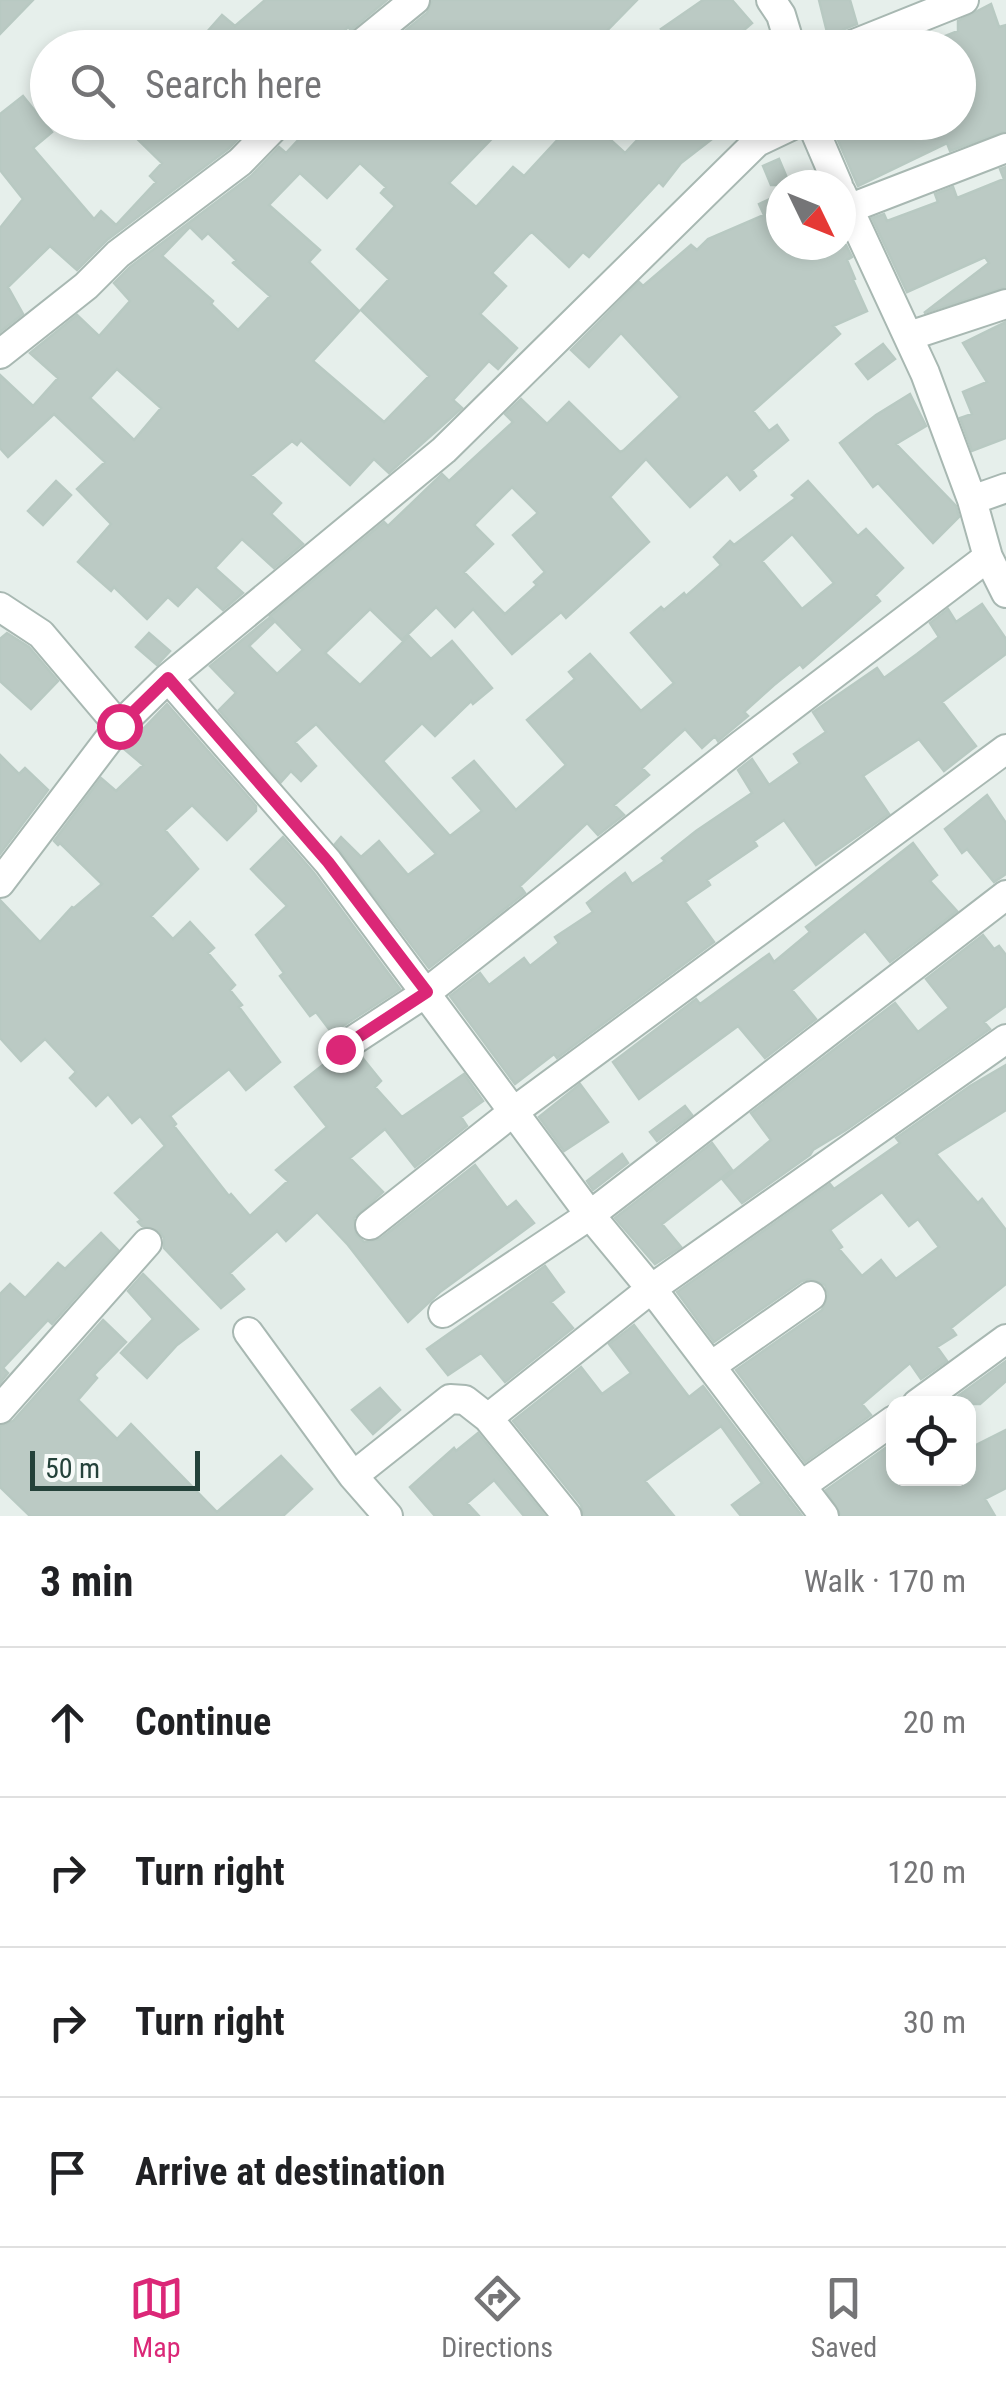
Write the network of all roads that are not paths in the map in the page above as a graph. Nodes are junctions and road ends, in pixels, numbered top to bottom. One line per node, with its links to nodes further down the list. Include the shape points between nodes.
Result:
1 (414, 0): 4 (street)
2 (771, 0): 5 (street)
3 (964, 0): 6 (street)
4 (378, 30)
5 (786, 30)
6 (889, 30)
7 (261, 140): 16 (street)
8 (761, 140): 22 (street, via 444,450)
9 (819, 140): 11 (street)
10 (1006, 148): 12 (street)
11 (831, 170)
12 (856, 192)
13 (856, 225): 15 (street)
14 (1006, 304): 15 (street)
15 (910, 336): 18 (street)
16 (0, 354)
17 (1006, 488): 18 (street)
18 (972, 500): 19 (street)
19 (988, 557): 20 (street); 27 (street)
20 (1006, 593)
21 (0, 606): 23 (street, via 40,634)
22 (168, 678): 23 (street); 27 (street, via 328,862)
23 (119, 726): 25 (street)
24 (1006, 749): 30 (street)
25 (0, 883)
26 (1006, 895): 31 (street)
27 (427, 992): 29 (street); 30 (street)
28 (1006, 1039): 34 (street)
29 (340, 1049)
30 (513, 1112): 31 (street); 32 (street)
31 (590, 1214): 34 (street); 36 (street)
32 (370, 1225)
33 (147, 1243): 41 (street)
34 (651, 1289): 39 (street); 42 (street)
35 (811, 1296): 39 (street)
36 (443, 1313)
37 (248, 1332): 44 (street)
38 (1006, 1339): 40 (street)
39 (711, 1366): 45 (street)
40 (928, 1396)
41 (0, 1409)
42 (488, 1418): 44 (street, via 465,1400 450,1400); 47 (street)
43 (886, 1426): 45 (street)
44 (353, 1476): 46 (street)
45 (801, 1486): 48 (street)
46 (388, 1516)
47 (568, 1516)
48 (824, 1516)

